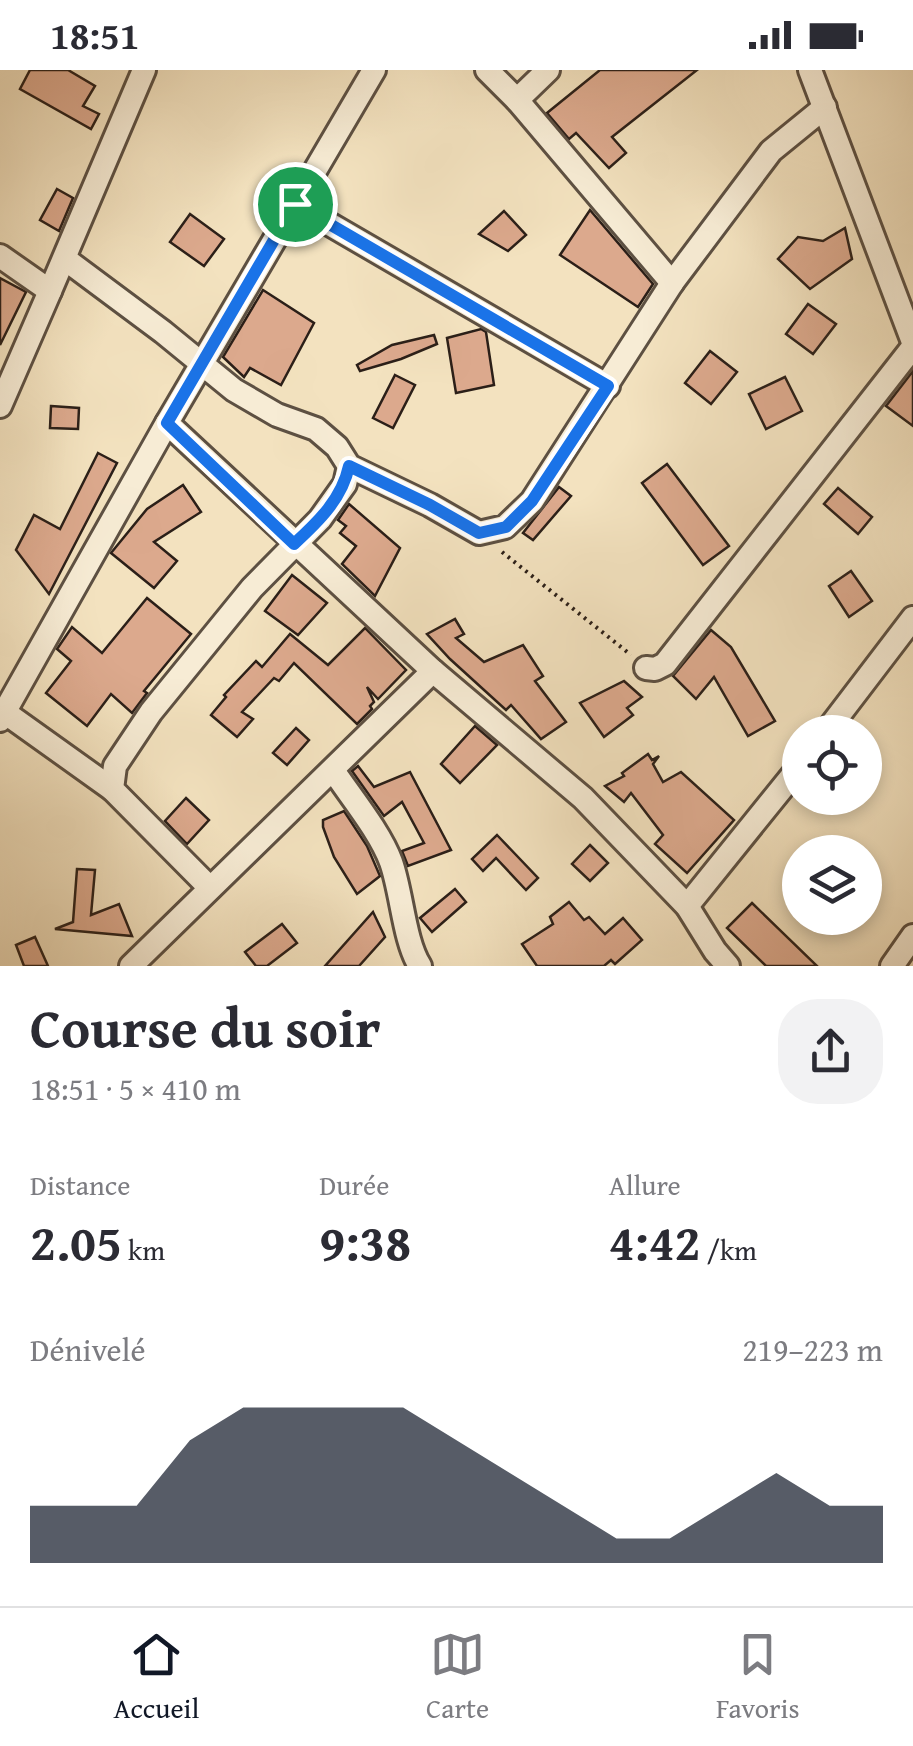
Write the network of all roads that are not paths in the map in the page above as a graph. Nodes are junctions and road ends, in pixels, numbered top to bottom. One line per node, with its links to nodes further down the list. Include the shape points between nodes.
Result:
1 (144, 70): 10 (street)
2 (374, 70): 8 (street)
3 (487, 70): 6 (street)
4 (548, 70): 6 (street)
5 (810, 70): 7 (street)
6 (516, 100): 11 (street)
7 (825, 106): 11 (street, via 771,151); 12 (street)
8 (295, 204): 15 (street); 16 (street)
9 (0, 256): 13 (street)
10 (65, 260): 13 (street); 15 (street)
11 (672, 282): 16 (street)
12 (905, 287): 14 (street)
13 (50, 290): 17 (street)
14 (913, 345): 22 (street, via 665,664)
15 (204, 364): 18 (street); 19 (street, via 277,416 316,429)
16 (608, 386): 19 (street, via 532,501 506,527 479,533)
17 (0, 406)
18 (167, 423): 20 (street); 24 (street)
19 (349, 466): 20 (street, via 339,494)
20 (294, 544): 23 (street); 27 (street, via 150,712 115,766)
21 (913, 618): 25 (street)
22 (646, 668)
23 (434, 671): 26 (street); 30 (street, via 583,798)
24 (2, 714): 27 (street)
25 (839, 715)
26 (333, 770): 29 (street); 32 (street, via 390,858)
27 (112, 788): 29 (street)
28 (782, 788): 30 (street)
29 (210, 888): 31 (street)
30 (687, 906): 33 (street)
31 (130, 966)
32 (420, 966)
33 (728, 966)

